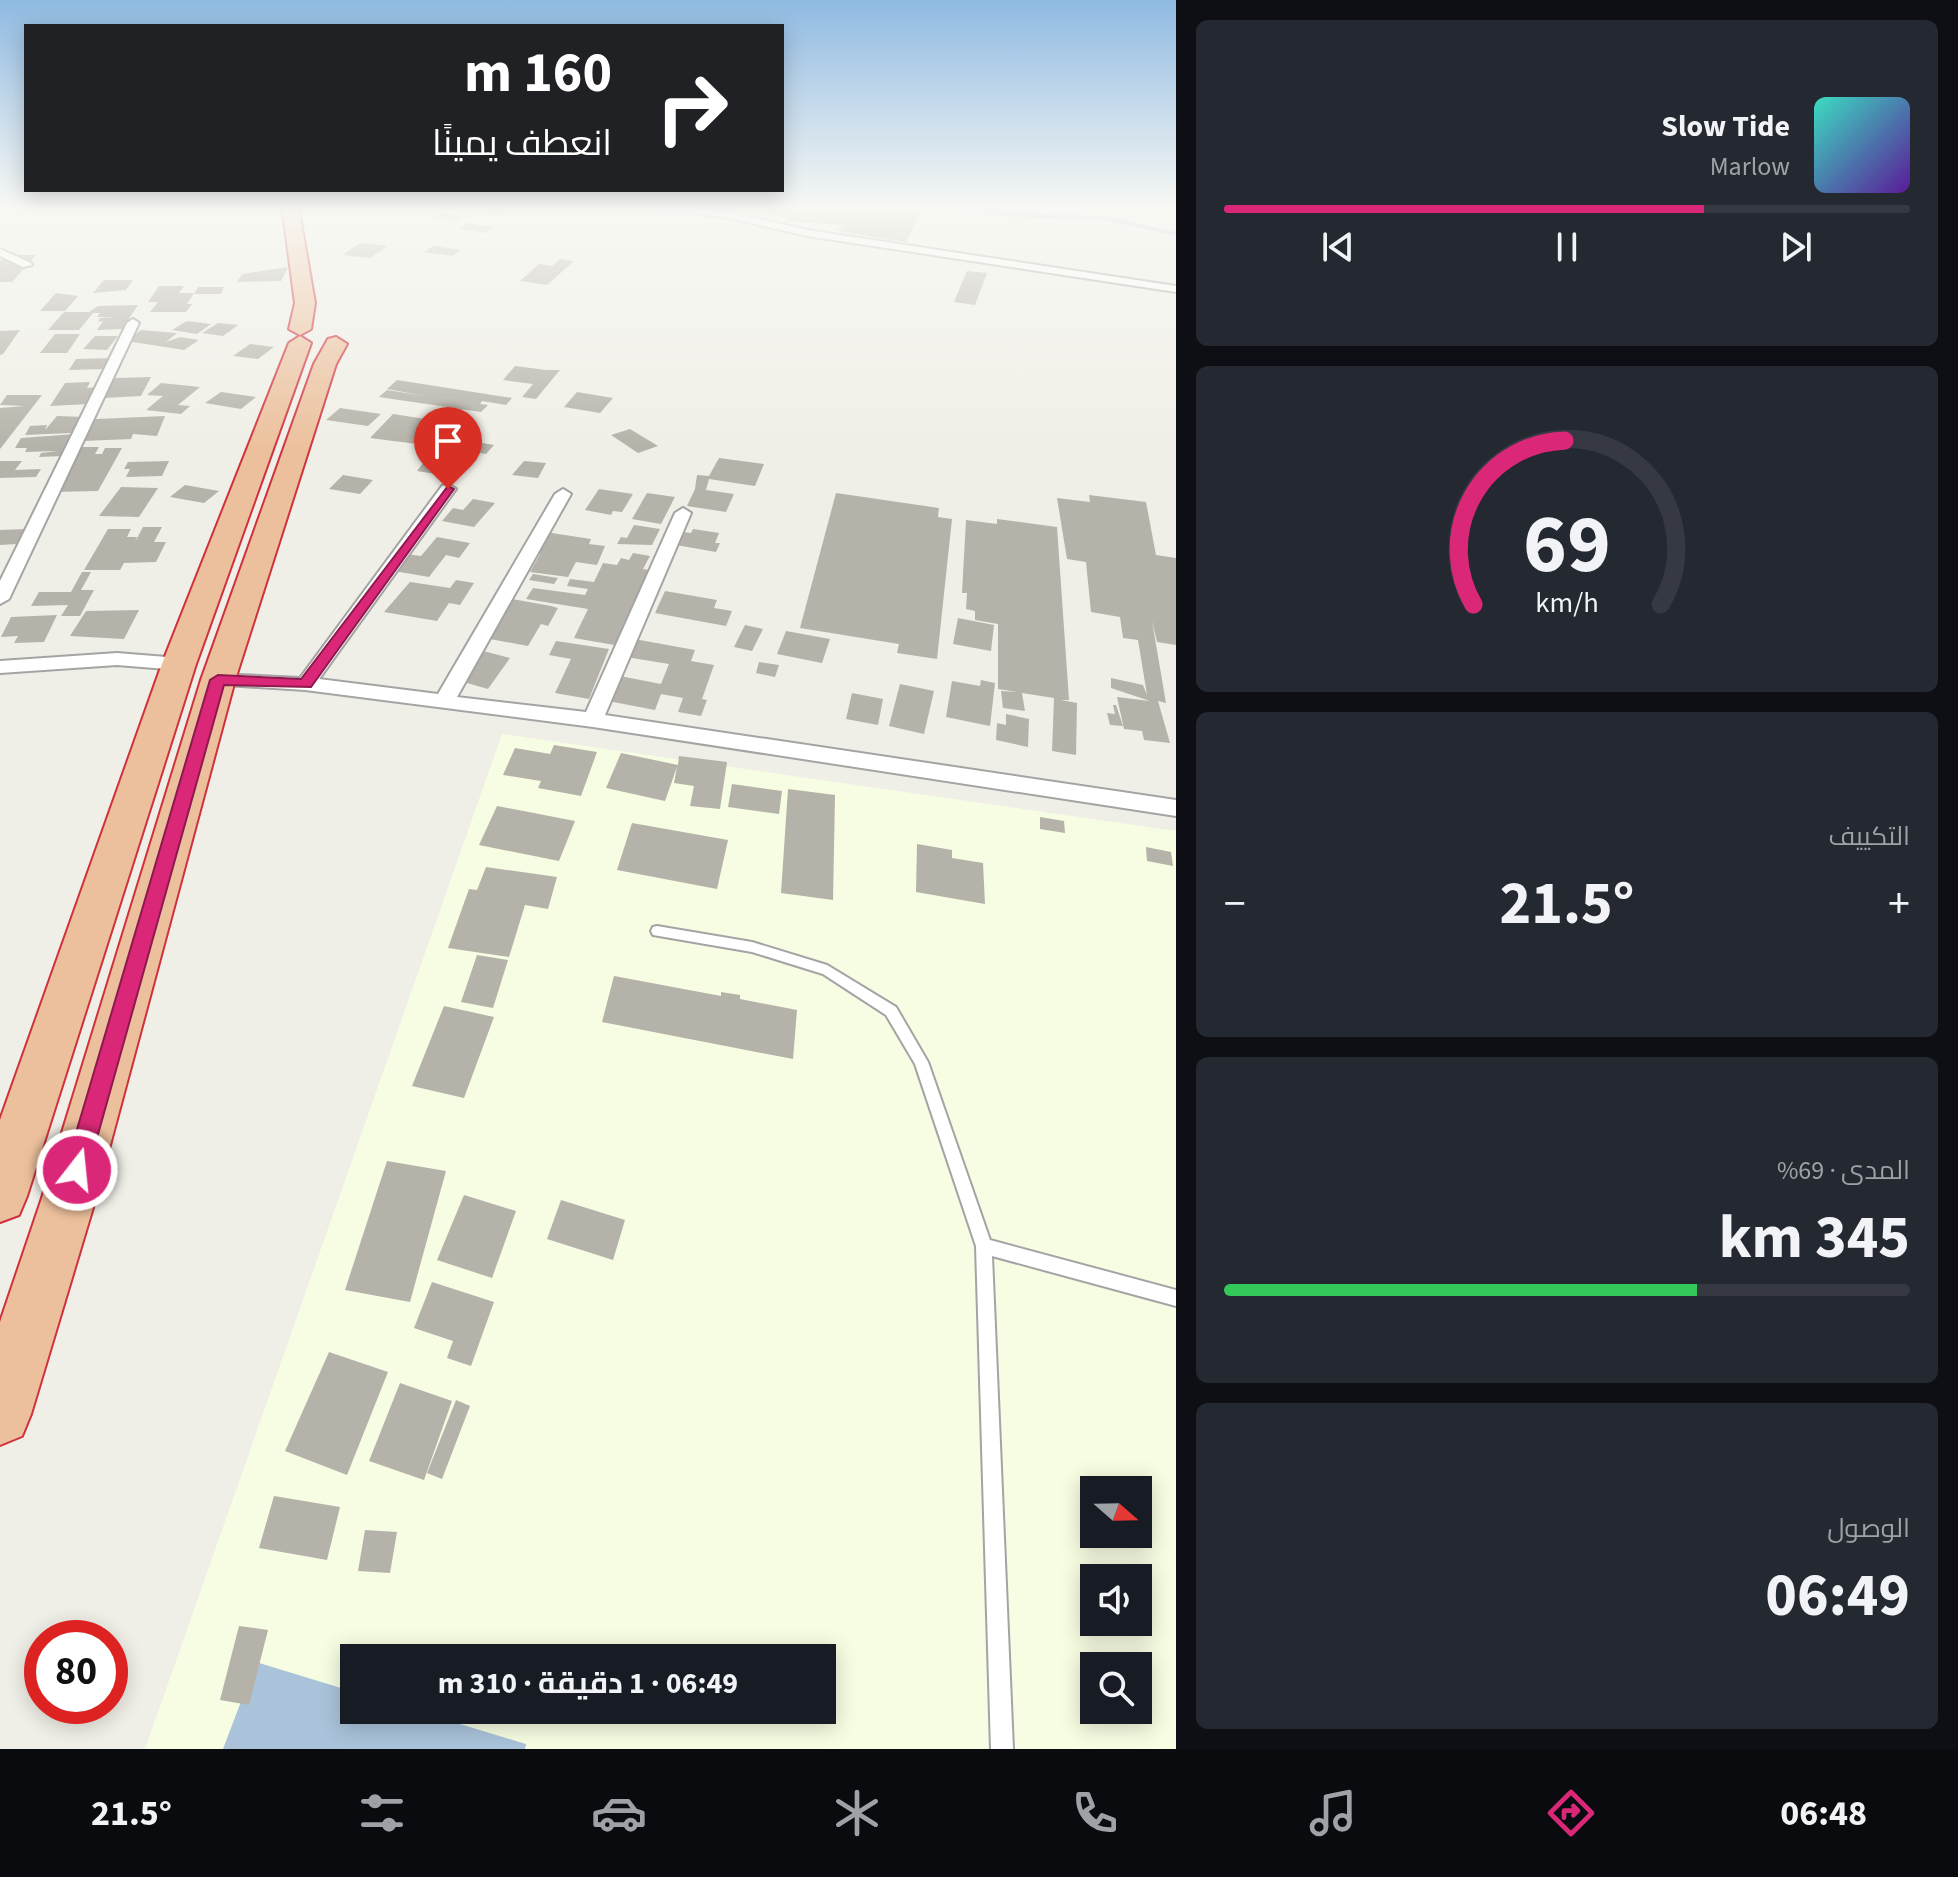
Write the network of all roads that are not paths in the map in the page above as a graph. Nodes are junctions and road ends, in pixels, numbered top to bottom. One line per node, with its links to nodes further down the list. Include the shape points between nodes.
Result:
1 (302, 287): 3 (highway)
2 (133, 323): 7 (street)
3 (312, 339): 8 (highway); 10 (highway, via 325,364)
4 (448, 489): 11 (street)
5 (563, 494): 12 (street)
6 (683, 513): 13 (street)
7 (0, 599)
8 (179, 664): 9 (street, via 117,659); 16 (highway)
9 (0, 667)
10 (218, 680): 11 (street); 19 (highway)
11 (305, 684): 12 (street)
12 (445, 700): 13 (street)
13 (593, 720): 14 (street)
14 (1176, 808)
15 (657, 931): 17 (lane, via 752,947 827,970 891,1011 921,1062)
16 (0, 1196)
17 (984, 1246): 18 (lane); 20 (lane)
18 (1176, 1298)
19 (0, 1414)
20 (1002, 1749)

